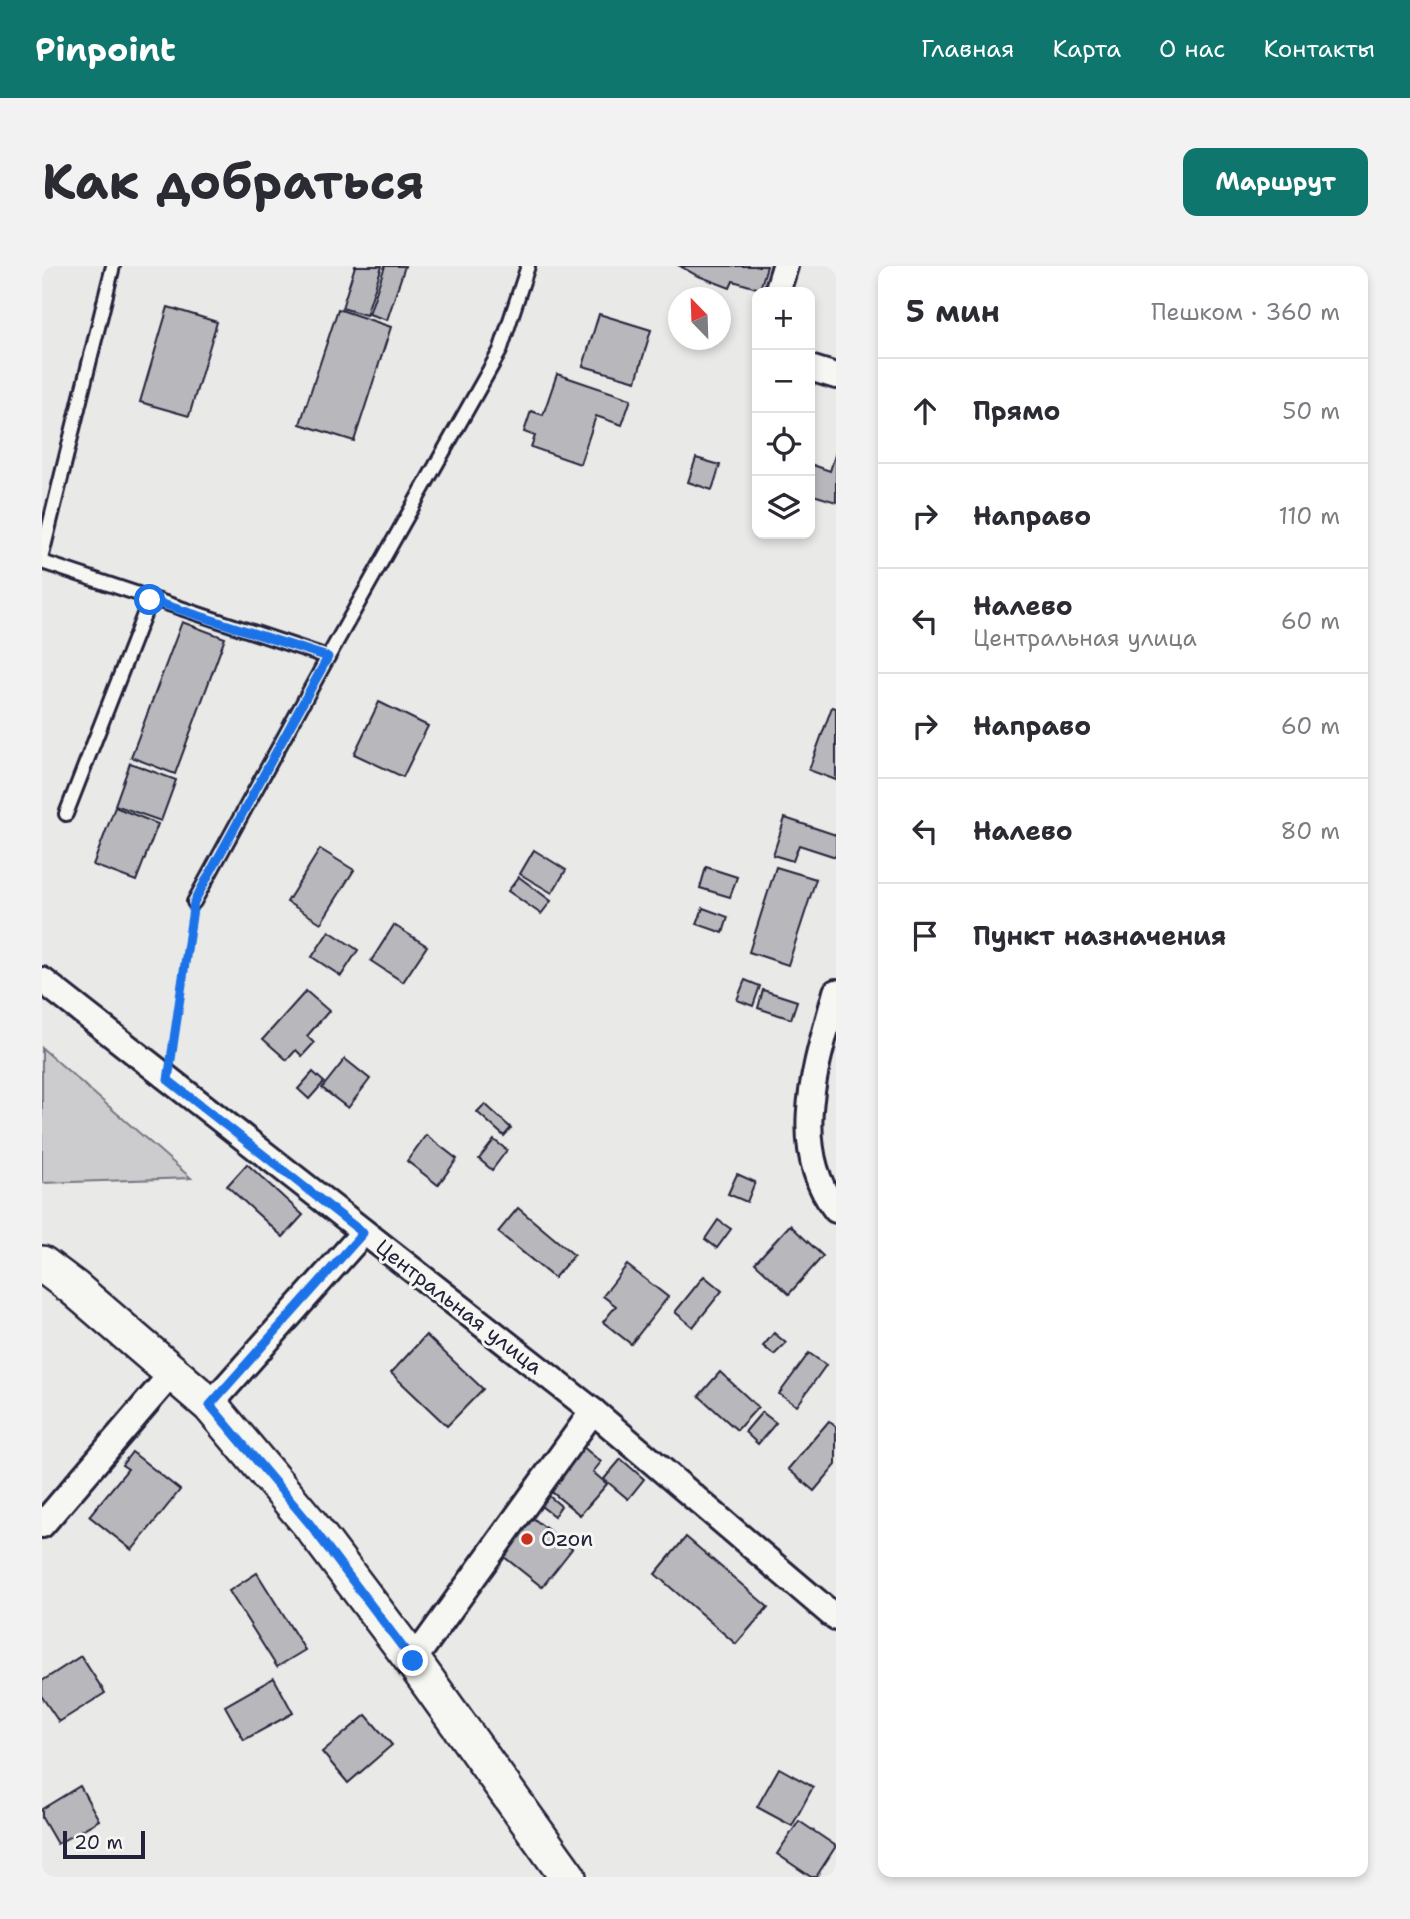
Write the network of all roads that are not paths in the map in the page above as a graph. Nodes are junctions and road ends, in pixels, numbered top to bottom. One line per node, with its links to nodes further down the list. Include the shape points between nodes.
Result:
1 (113, 266): 7 (lane)
2 (528, 266): 10 (lane, via 500,351)
3 (785, 266): 4 (street)
4 (779, 287)
5 (815, 370): 6 (street)
6 (836, 376)
7 (42, 555)
8 (42, 562): 9 (lane)
9 (150, 600): 10 (lane); 11 (lane)
10 (328, 657): 12 (lane)
11 (65, 814)
12 (194, 902)
13 (42, 980): 16 (street, Центральная улица)
14 (836, 992): 15 (street, via 809,1115 810,1153)
15 (830, 1202)
16 (363, 1233): 19 (street); 20 (street, Центральная улица)
17 (42, 1264): 18 (main road)
18 (173, 1371): 19 (main road); 21 (street)
19 (210, 1405): 23 (main road, via 309,1523)
20 (593, 1411): 22 (street, Центральная улица); 23 (street)
21 (42, 1525)
22 (836, 1618)
23 (413, 1661): 24 (main road)
24 (568, 1877)

